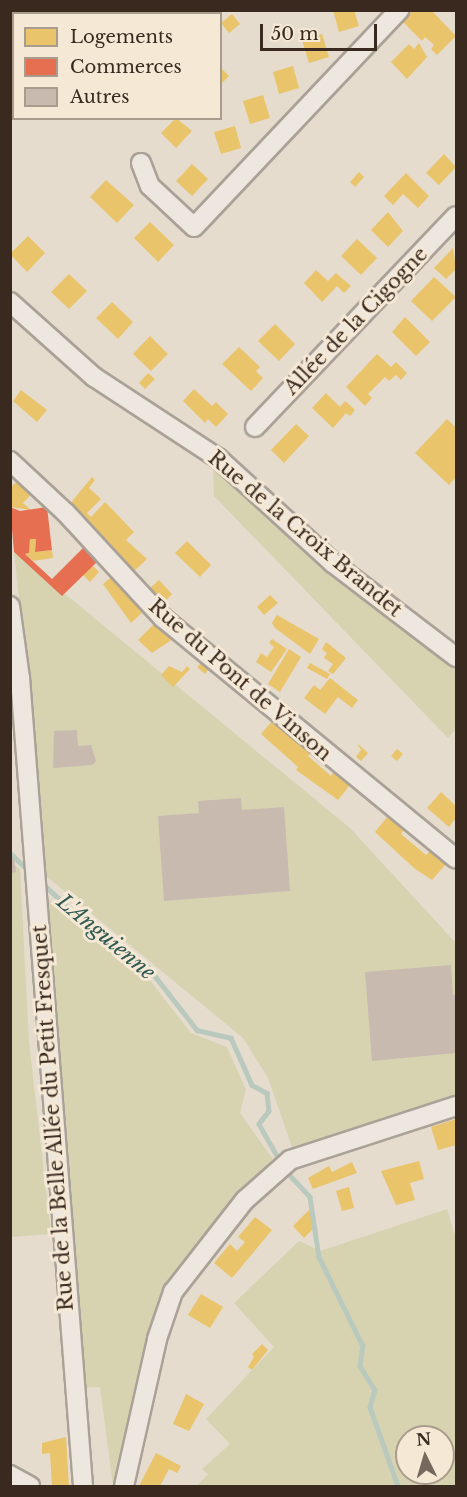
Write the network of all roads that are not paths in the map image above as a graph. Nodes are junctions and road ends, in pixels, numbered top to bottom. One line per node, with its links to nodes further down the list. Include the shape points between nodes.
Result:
1 (399, 10): 2 (street, via 194,227 150,186)
2 (141, 163)
3 (456, 216): 5 (street, Allée de la Cigogne)
4 (10, 302): 8 (street, Rue de la Croix Brandet, via 94,377 218,458 333,563)
5 (255, 427)
6 (10, 461): 9 (street, Rue du Pont de Vinson, via 66,513 163,618)
7 (10, 606): 13 (street, Rue de la Belle Allée du Petit Fresquet, via 20,678)
8 (456, 657)
9 (456, 859)
10 (456, 1106): 14 (street, via 283,1165 245,1200 173,1292 157,1339)
11 (10, 1475): 12 (street)
12 (30, 1486)
13 (83, 1486)
14 (124, 1486)

